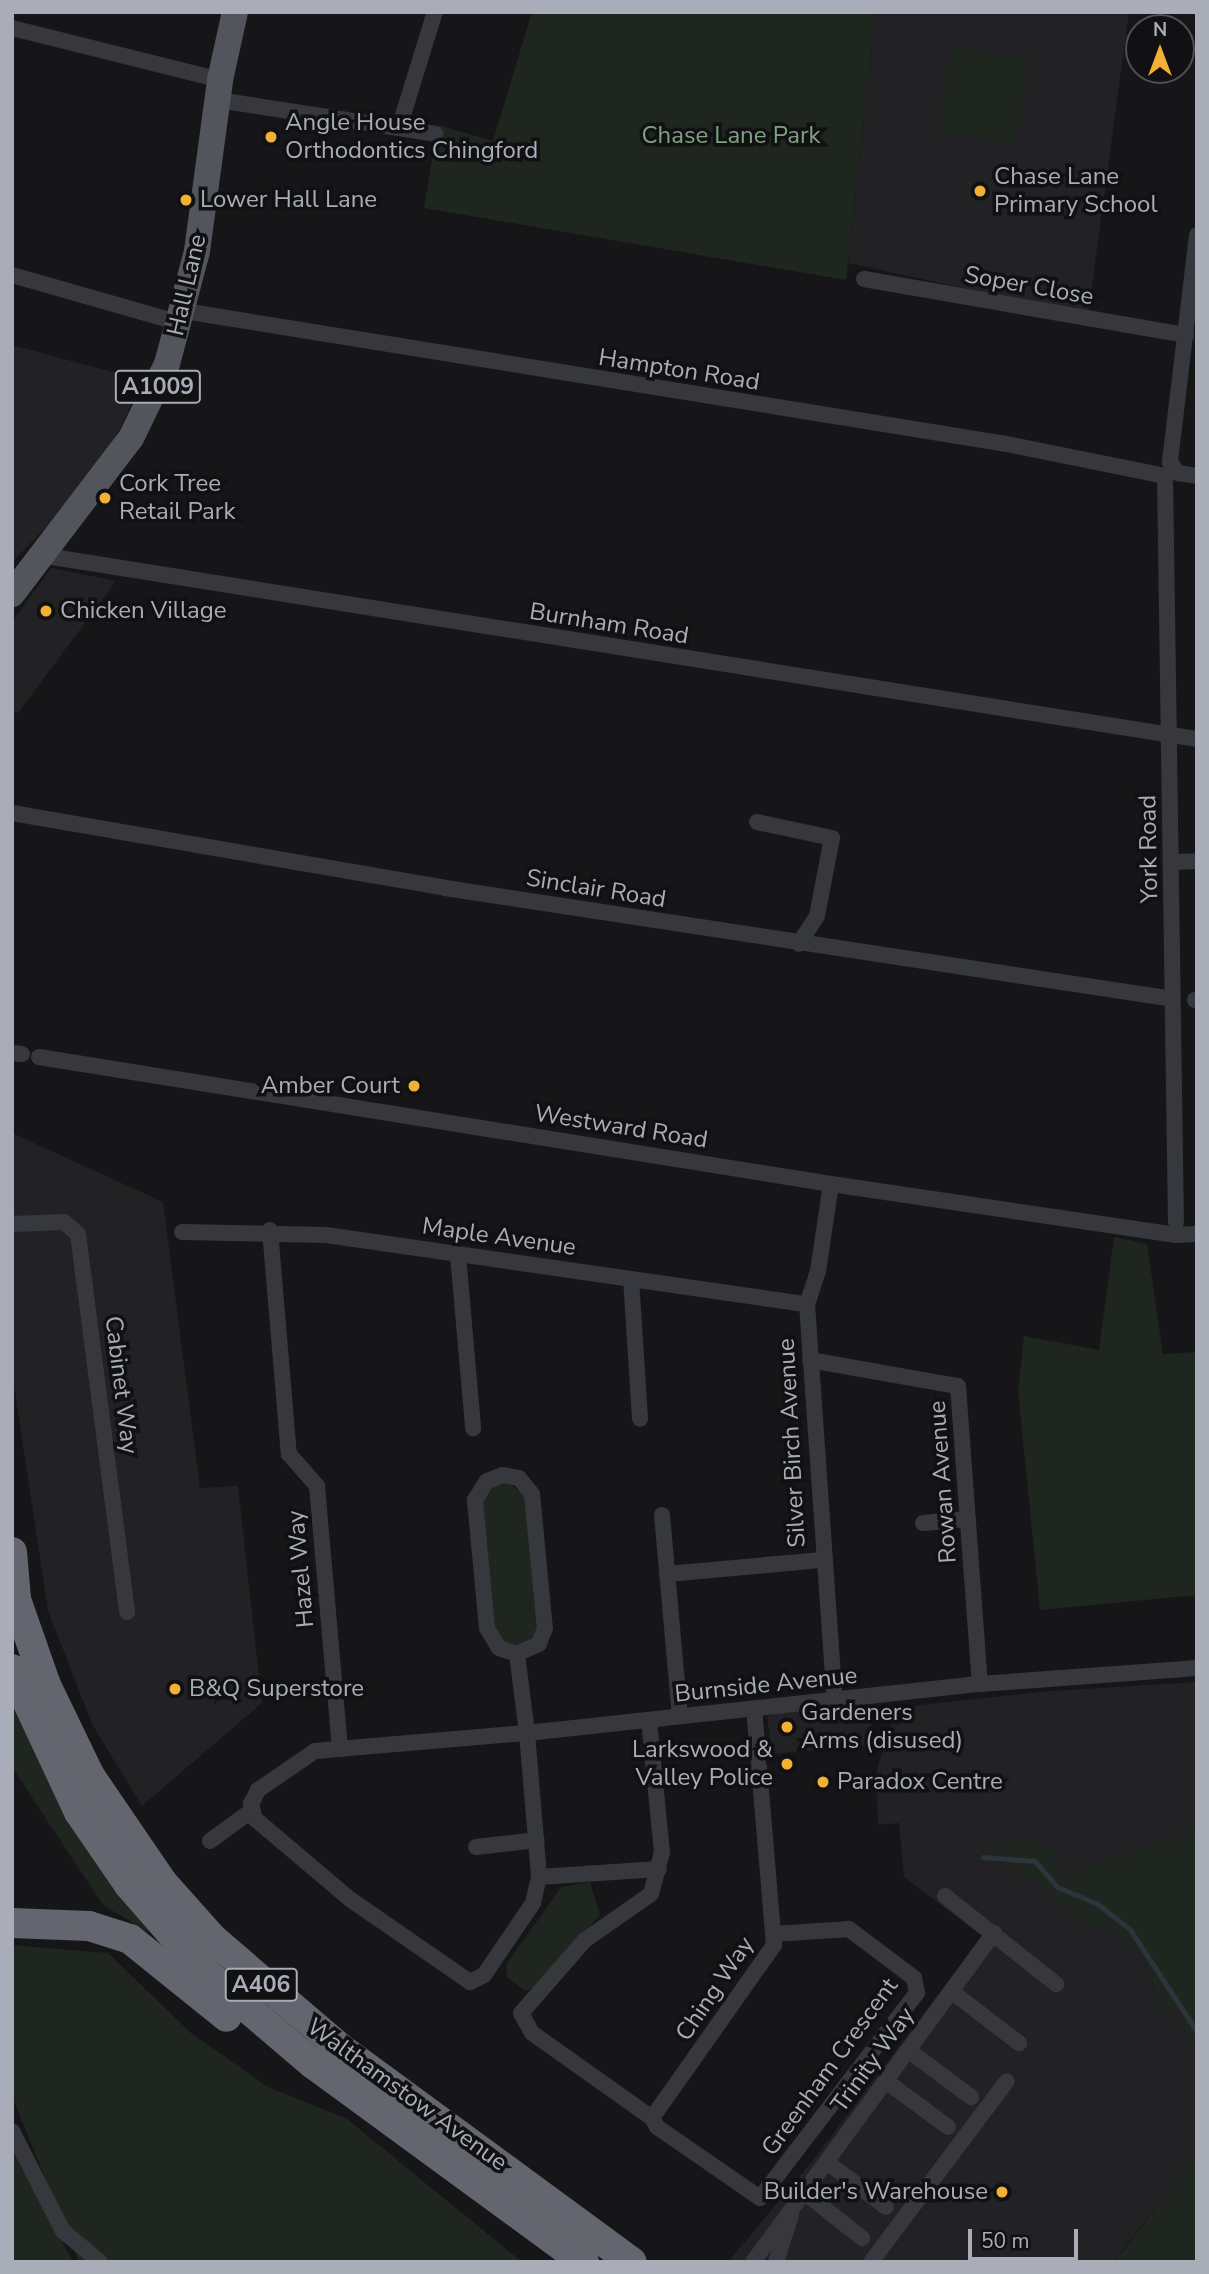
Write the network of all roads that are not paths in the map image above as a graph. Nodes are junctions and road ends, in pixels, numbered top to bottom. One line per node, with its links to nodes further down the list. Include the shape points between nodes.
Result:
1 (235, 12): 4 (main road, Hall Lane / A1009)
2 (435, 12): 5 (street)
3 (12, 28): 4 (street)
4 (219, 90): 5 (street); 10 (main road, Hall Lane / A1009)
5 (399, 128): 6 (street)
6 (436, 134)
7 (1197, 235): 11 (street, York Road)
8 (12, 275): 10 (street, Hampton Road)
9 (864, 279): 11 (street, Soper Close)
10 (182, 317): 12 (street, Hampton Road); 14 (main road, Hall Lane / A1009, via 156,391 131,438)
11 (1186, 335): 12 (street, York Road)
12 (1168, 472): 13 (street, Hampton Road); 16 (street, York Road)
13 (1197, 476)
14 (40, 555): 15 (main road, Hall Lane / A1009); 16 (street, Burnham Road)
15 (12, 594)
16 (1171, 738): 17 (street, Burnham Road); 21 (street, York Road)
17 (1197, 739)
18 (12, 813): 22 (street, Sinclair Road)
19 (757, 822): 22 (street, via 832,838 817,916)
20 (1197, 861): 21 (street)
21 (1172, 862): 23 (street, York Road)
22 (799, 944): 23 (street, Sinclair Road)
23 (1173, 999): 26 (street, York Road)
24 (39, 1057): 25 (street, Westward Road)
25 (831, 1184): 30 (street, Westward Road, via 1176,1236); 33 (street, Silver Birch Avenue, via 818,1271)
26 (1176, 1222)
27 (12, 1224): 44 (street, Cabinet Way, via 64,1222 78,1234)
28 (270, 1230): 29 (street, Maple Avenue); 31 (street, Maple Avenue); 54 (street, Hazel Way, via 289,1454 317,1486)
29 (182, 1233)
30 (1197, 1234)
31 (458, 1255): 32 (street, Maple Avenue); 36 (street)
32 (631, 1279): 33 (street, Maple Avenue); 35 (street)
33 (807, 1304): 34 (street, Silver Birch Avenue)
34 (810, 1360): 38 (street, Rowan Avenue, via 958,1386); 41 (street, Silver Birch Avenue)
35 (640, 1419)
36 (473, 1428)
37 (662, 1515): 42 (street)
38 (968, 1519): 39 (street); 48 (street, Rowan Avenue)
39 (923, 1523)
40 (12, 1552): 43 (highway, A406)
41 (822, 1560): 42 (street); 49 (street, Silver Birch Avenue)
42 (667, 1574): 51 (street)
43 (14, 1594): 83 (highway, Walthamstow Avenue / A406, via 46,1685 90,1776 163,1883 213,1939 317,2031)
44 (127, 1612)
45 (517, 1654): 45 (street, via 499,1648 486,1629 475,1500 487,1481 503,1475 519,1478 532,1494 545,1628 539,1644); 53 (street)
46 (1197, 1668): 48 (street, Burnside Avenue)
47 (12, 1669): 72 (highway, Walthamstow Avenue / A406, via 79,1812 164,1928 243,2007)
48 (980, 1684): 49 (street, Burnside Avenue)
49 (835, 1701): 50 (street, Burnside Avenue)
50 (754, 1710): 51 (street, Burnside Avenue); 64 (street, Ching Way)
51 (680, 1716): 52 (street, Burnside Avenue)
52 (649, 1720): 53 (street, Burnside Avenue); 59 (street)
53 (527, 1733): 54 (street, Burnside Avenue); 56 (street)
54 (340, 1749): 55 (street, via 307,1752 258,1790)
55 (251, 1811): 57 (street); 60 (street, via 351,1900 464,1981 484,1975 533,1903)
56 (537, 1840): 58 (street); 60 (street)
57 (210, 1841)
58 (476, 1847)
59 (659, 1869): 60 (street); 73 (street, via 643,1904 585,1940 521,2013 532,2033)
60 (539, 1877)
61 (945, 1896): 63 (street)
62 (12, 1923): 72 (highway, via 89,1926 130,1939 266,2050 331,2095)
63 (994, 1933): 65 (street); 66 (street, Trinity Way)
64 (773, 1934): 73 (street, Ching Way, via 771,1950); 73 (street, Greenham Crescent, via 849,1929 914,1978 917,1993 760,2198 657,2127)
65 (1056, 1984)
66 (951, 1991): 67 (street); 68 (street, Trinity Way)
67 (1019, 2043)
68 (908, 2049): 69 (street, Trinity Way); 71 (street)
69 (886, 2081): 74 (street); 76 (street, Trinity Way)
70 (1007, 2081): 86 (street)
71 (971, 2097)
72 (368, 2105): 82 (highway, Walthamstow Avenue / A406)
73 (653, 2118)
74 (948, 2127)
75 (12, 2131): 81 (street, via 63,2231)
76 (827, 2162): 77 (street, Trinity Way); 78 (street)
77 (805, 2193): 79 (street, Trinity Way); 80 (street)
78 (886, 2207)
79 (791, 2216): 84 (street, Trinity Way); 85 (street, Trinity Way)
80 (862, 2238)
81 (100, 2262)
82 (584, 2262)
83 (632, 2262)
84 (752, 2262)
85 (776, 2262)
86 (871, 2262)

